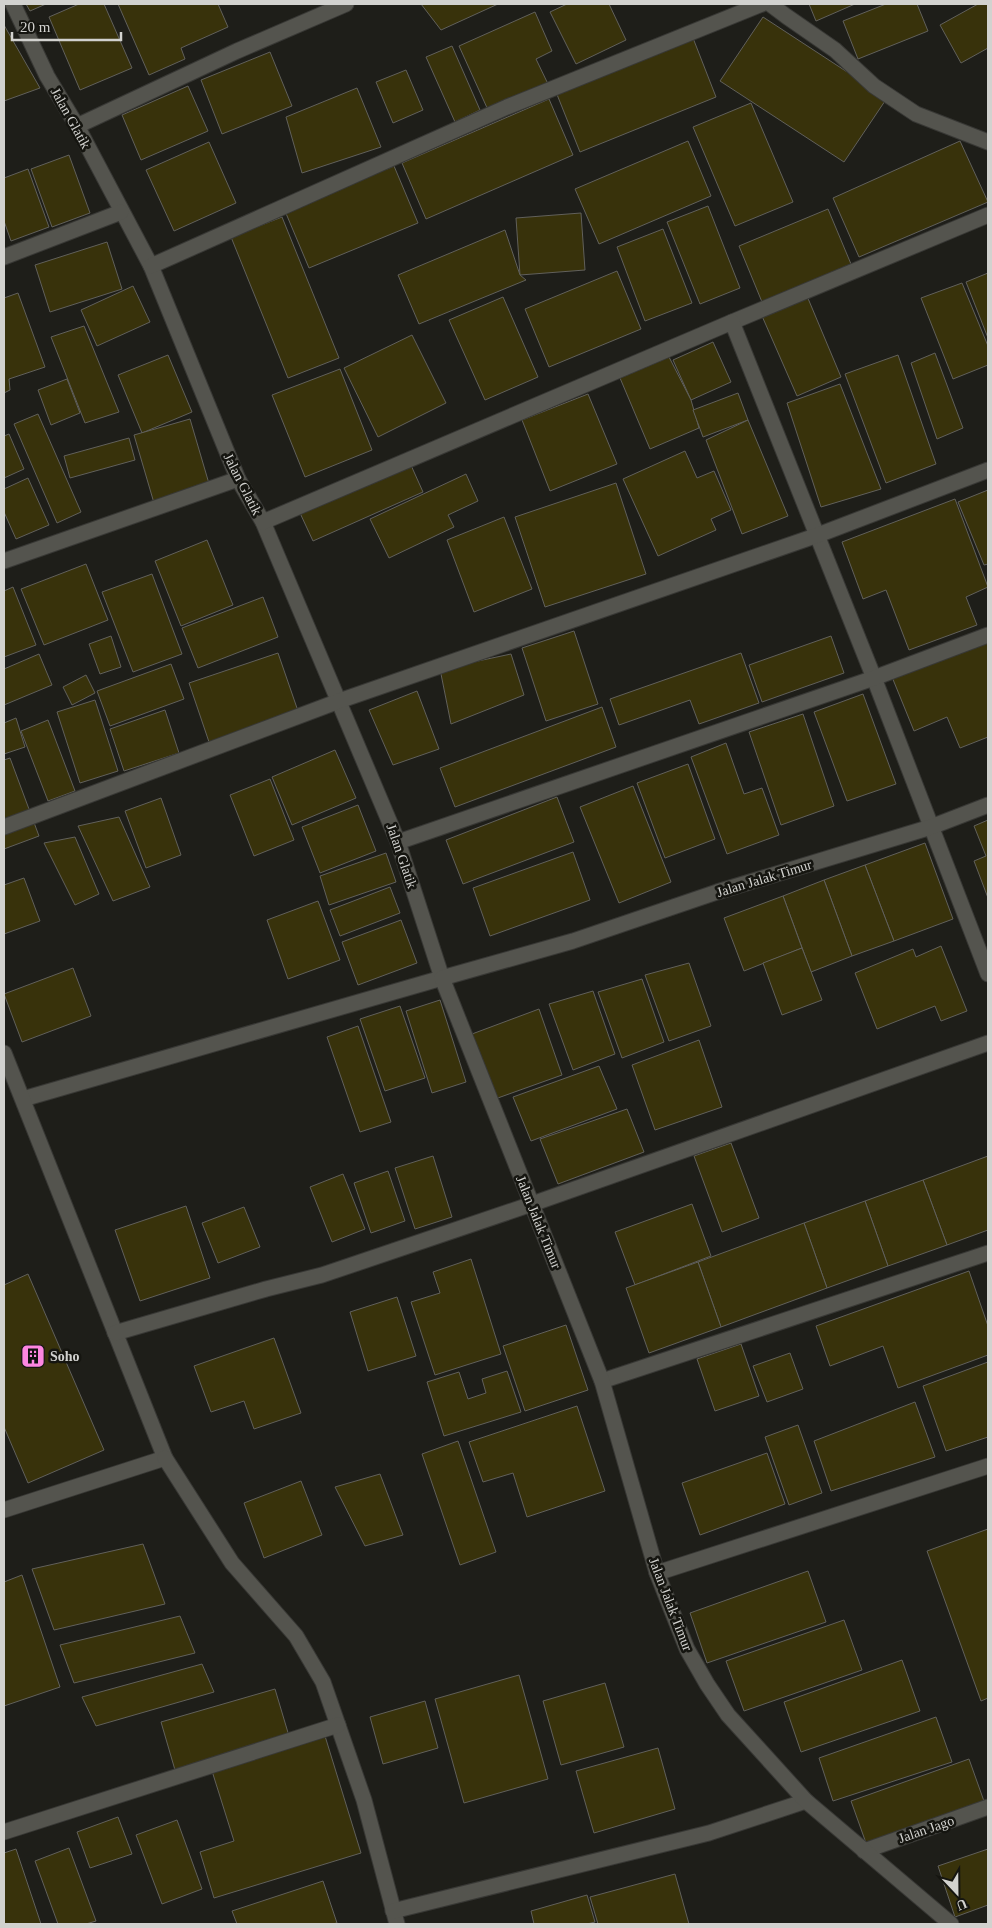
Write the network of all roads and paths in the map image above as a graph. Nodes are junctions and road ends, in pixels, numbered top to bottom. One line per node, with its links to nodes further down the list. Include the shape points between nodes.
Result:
1 (13, 4): 5 (street, Jalan Glatik, via 47,76)
2 (346, 4): 5 (street)
3 (762, 4): 10 (street, via 507,107)
4 (770, 4): 6 (street, via 836,50 874,86 916,114)
5 (77, 126): 7 (street, Jalan Glatik)
6 (988, 142)
7 (121, 212): 9 (street); 10 (street, Jalan Glatik)
8 (988, 215): 11 (street)
9 (4, 257)
10 (151, 266): 13 (street, Jalan Glatik)
11 (732, 322): 14 (street); 15 (street)
12 (988, 470): 15 (street)
13 (238, 479): 14 (street, Jalan Glatik); 16 (street)
14 (263, 522): 19 (street, Jalan Glatik)
15 (818, 535): 18 (street); 19 (street)
16 (4, 561)
17 (988, 635): 18 (street)
18 (874, 678): 22 (street); 23 (street)
19 (339, 701): 21 (street); 23 (street, Jalan Glatik)
20 (988, 805): 22 (street, Jalan Jalak Timur)
21 (4, 827)
22 (930, 827): 24 (street); 25 (street, Jalan Jalak Timur, via 717,892 573,941)
23 (398, 842): 25 (street, Jalan Glatik)
24 (988, 974)
25 (442, 978): 28 (street); 29 (street, Jalan Jalak Timur)
26 (988, 1043): 29 (street)
27 (4, 1052): 28 (street)
28 (24, 1099): 31 (street)
29 (532, 1204): 31 (street, via 322,1275); 32 (street, Jalan Jalak Timur)
30 (988, 1253): 32 (street)
31 (115, 1333): 33 (street)
32 (602, 1381): 36 (street, Jalan Jalak Timur)
33 (164, 1458): 35 (street); 37 (street, via 232,1563 296,1636 323,1682)
34 (988, 1466): 36 (street)
35 (4, 1510)
36 (657, 1573): 38 (street, Jalan Jalak Timur, via 687,1649 707,1684 728,1715)
37 (338, 1725): 40 (street); 42 (street, via 364,1800)
38 (806, 1801): 41 (street, Jalan Jalak Timur); 42 (street, via 709,1833)
39 (988, 1807): 41 (street, Jalan Jago)
40 (4, 1832)
41 (864, 1851): 43 (street, Jalan Jalak Timur)
42 (395, 1918)
43 (951, 1924)

